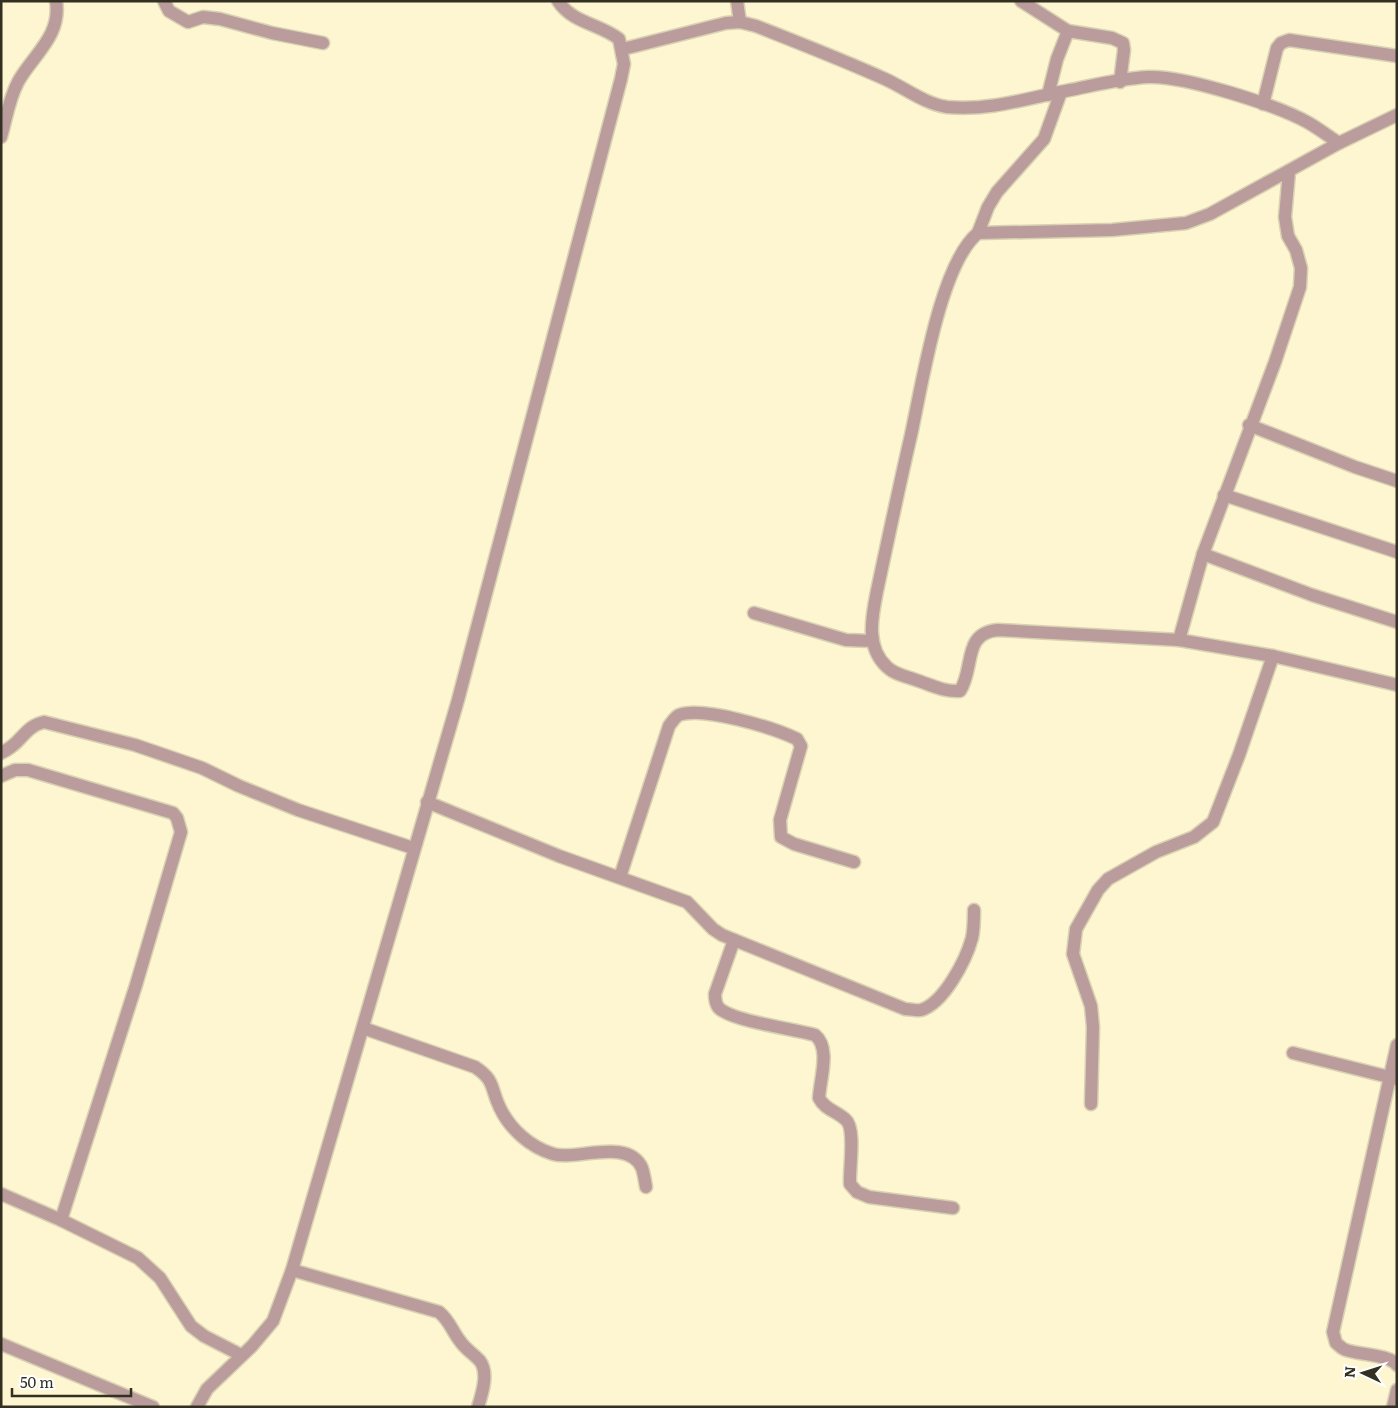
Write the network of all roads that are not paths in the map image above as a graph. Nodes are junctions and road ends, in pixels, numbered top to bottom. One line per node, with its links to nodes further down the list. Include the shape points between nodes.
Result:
1 (56, 1): 15 (street, via 57,18 48,42 19,81)
2 (164, 1): 8 (street, via 169,11 188,22 203,18 220,19)
3 (558, 1): 9 (street, via 572,16 612,33)
4 (737, 1): 6 (street)
5 (1021, 1): 7 (street)
6 (740, 22): 9 (street); 12 (street, via 865,70 943,106 994,107)
7 (1068, 31): 11 (street, via 1123,43); 12 (street, via 1057,59)
8 (323, 43)
9 (623, 49): 32 (street, via 621,79 510,507)
10 (1397, 56): 13 (street, via 1289,40 1277,48)
11 (1120, 82): 12 (street); 13 (street, via 1168,77)
12 (1055, 93): 18 (street, via 1044,139 997,192)
13 (1263, 104): 16 (street, via 1308,122)
14 (1397, 114): 16 (street)
15 (1, 137)
16 (1339, 143): 17 (street)
17 (1289, 172): 18 (street, via 1210,214 1186,223 1112,230); 19 (street, via 1284,217 1301,268 1300,287 1275,362)
18 (978, 233): 27 (street, via 969,240 955,265 934,329 876,591 870,628)
19 (1249, 425): 20 (street); 21 (street)
20 (1397, 481)
21 (1224, 495): 22 (street); 23 (street)
22 (1397, 552)
23 (1203, 554): 25 (street, via 1312,595); 26 (street)
24 (754, 613): 27 (street, via 846,640)
25 (1397, 622)
26 (1179, 640): 27 (street, via 985,631 977,638 960,691 950,692 887,667); 28 (street)
27 (872, 641)
28 (1272, 656): 29 (street); 42 (street, via 1213,822 1194,837 1156,852 1108,879 1076,929 1072,954 1091,1006 1093,1027)
29 (1397, 685)
30 (1, 753): 33 (street, via 13,748 33,724 44,722 135,745 202,768 298,810)
31 (1, 776): 46 (street, via 14,770 28,770 173,813 178,818 181,832)
32 (427, 802): 33 (street); 35 (street, via 559,856)
33 (413, 848): 38 (street)
34 (854, 862): 35 (street, via 794,844 782,837 780,820 801,746 797,739 710,713 689,712 677,716 669,726)
35 (620, 877): 37 (street, via 688,902 713,929)
36 (974, 910): 37 (street, via 972,936 964,962 936,1002 920,1010 905,1009)
37 (734, 940): 45 (street, via 715,994 716,1004 721,1011 735,1016 815,1034 821,1040 824,1050 819,1098 823,1105 847,1120 851,1129 850,1184 857,1192 869,1197)
38 (362, 1028): 43 (street, via 475,1067 488,1075 510,1125 529,1143 553,1155 597,1151 626,1154 642,1167); 47 (street)
39 (1397, 1045): 41 (street)
40 (1292, 1053): 41 (street)
41 (1393, 1078): 50 (street, via 1334,1332 1336,1343 1345,1350 1394,1362)
42 (1091, 1104)
43 (646, 1187)
44 (1, 1194): 46 (street)
45 (953, 1208)
46 (62, 1220): 49 (street, via 138,1258 160,1278 191,1326)
47 (292, 1270): 49 (street, via 273,1321); 54 (street, via 440,1312 484,1368)
48 (1, 1344): 52 (street)
49 (241, 1355): 53 (street, via 207,1389)
50 (1397, 1366)
51 (1397, 1390): 55 (street)
52 (153, 1407)
53 (196, 1407)
54 (478, 1407)
55 (1393, 1407)

